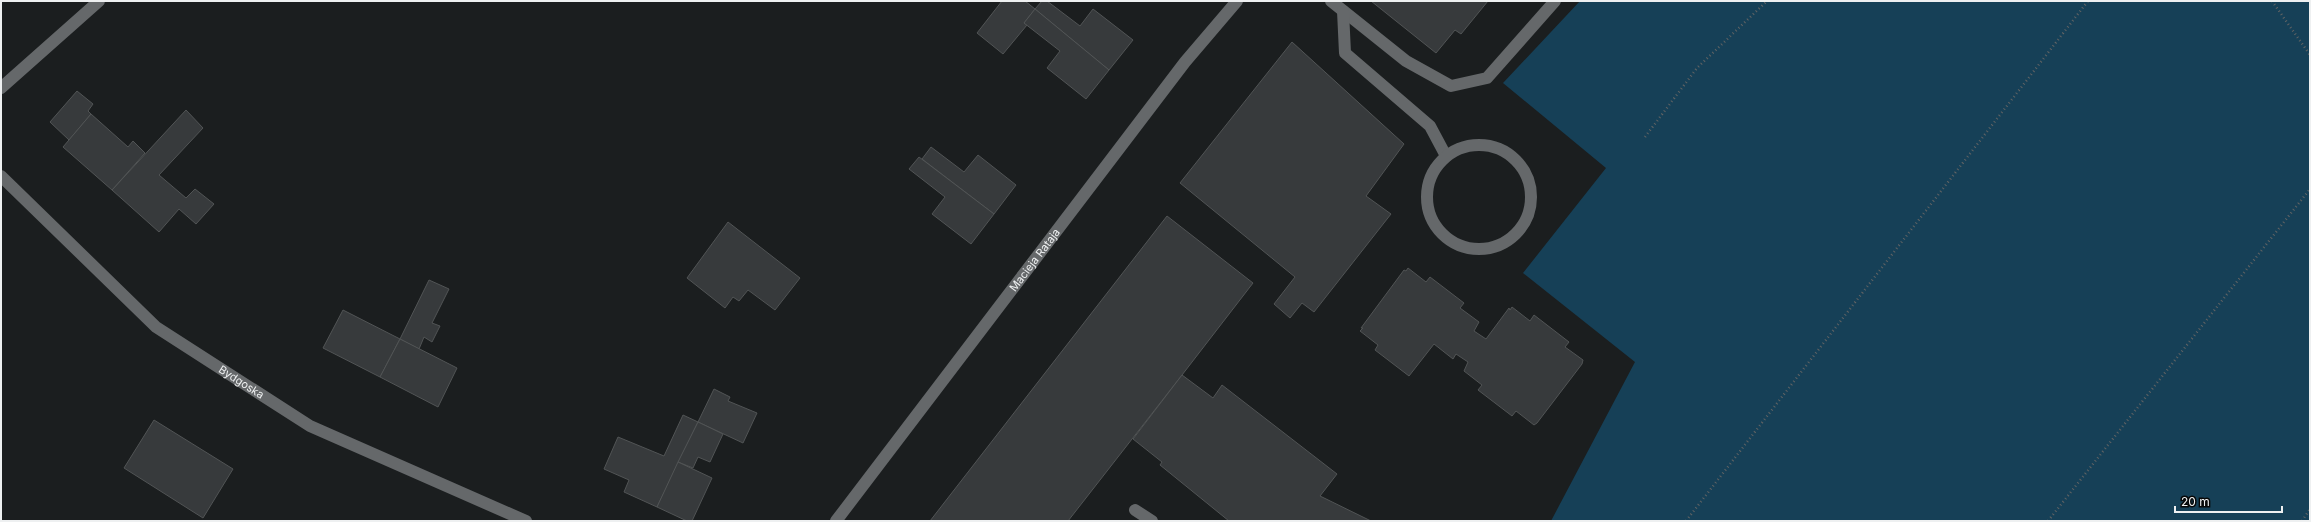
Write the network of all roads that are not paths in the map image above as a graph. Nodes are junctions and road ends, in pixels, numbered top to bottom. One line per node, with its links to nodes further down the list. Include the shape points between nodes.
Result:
1 (99, 1): 6 (street)
2 (1237, 1): 11 (street, Macieja Rataja, via 1185,62)
3 (1331, 1): 5 (street)
4 (1555, 1): 5 (street, via 1487,78 1451,86 1406,61)
5 (1342, 11): 7 (street, via 1345,53 1430,126)
6 (1, 88)
7 (1446, 156): 7 (street, via 1435,168 1428,183 1427,201 1431,219 1438,229 1456,244 1474,249 1492,248 1508,241 1522,228 1530,212 1530,180 1521,165 1509,153 1494,146 1477,144 1461,148)
8 (1, 176): 10 (street, Bydgoska, via 20,197 163,331 310,426)
9 (1136, 510): 12 (street)
10 (526, 521)
11 (836, 521)
12 (1152, 521)

